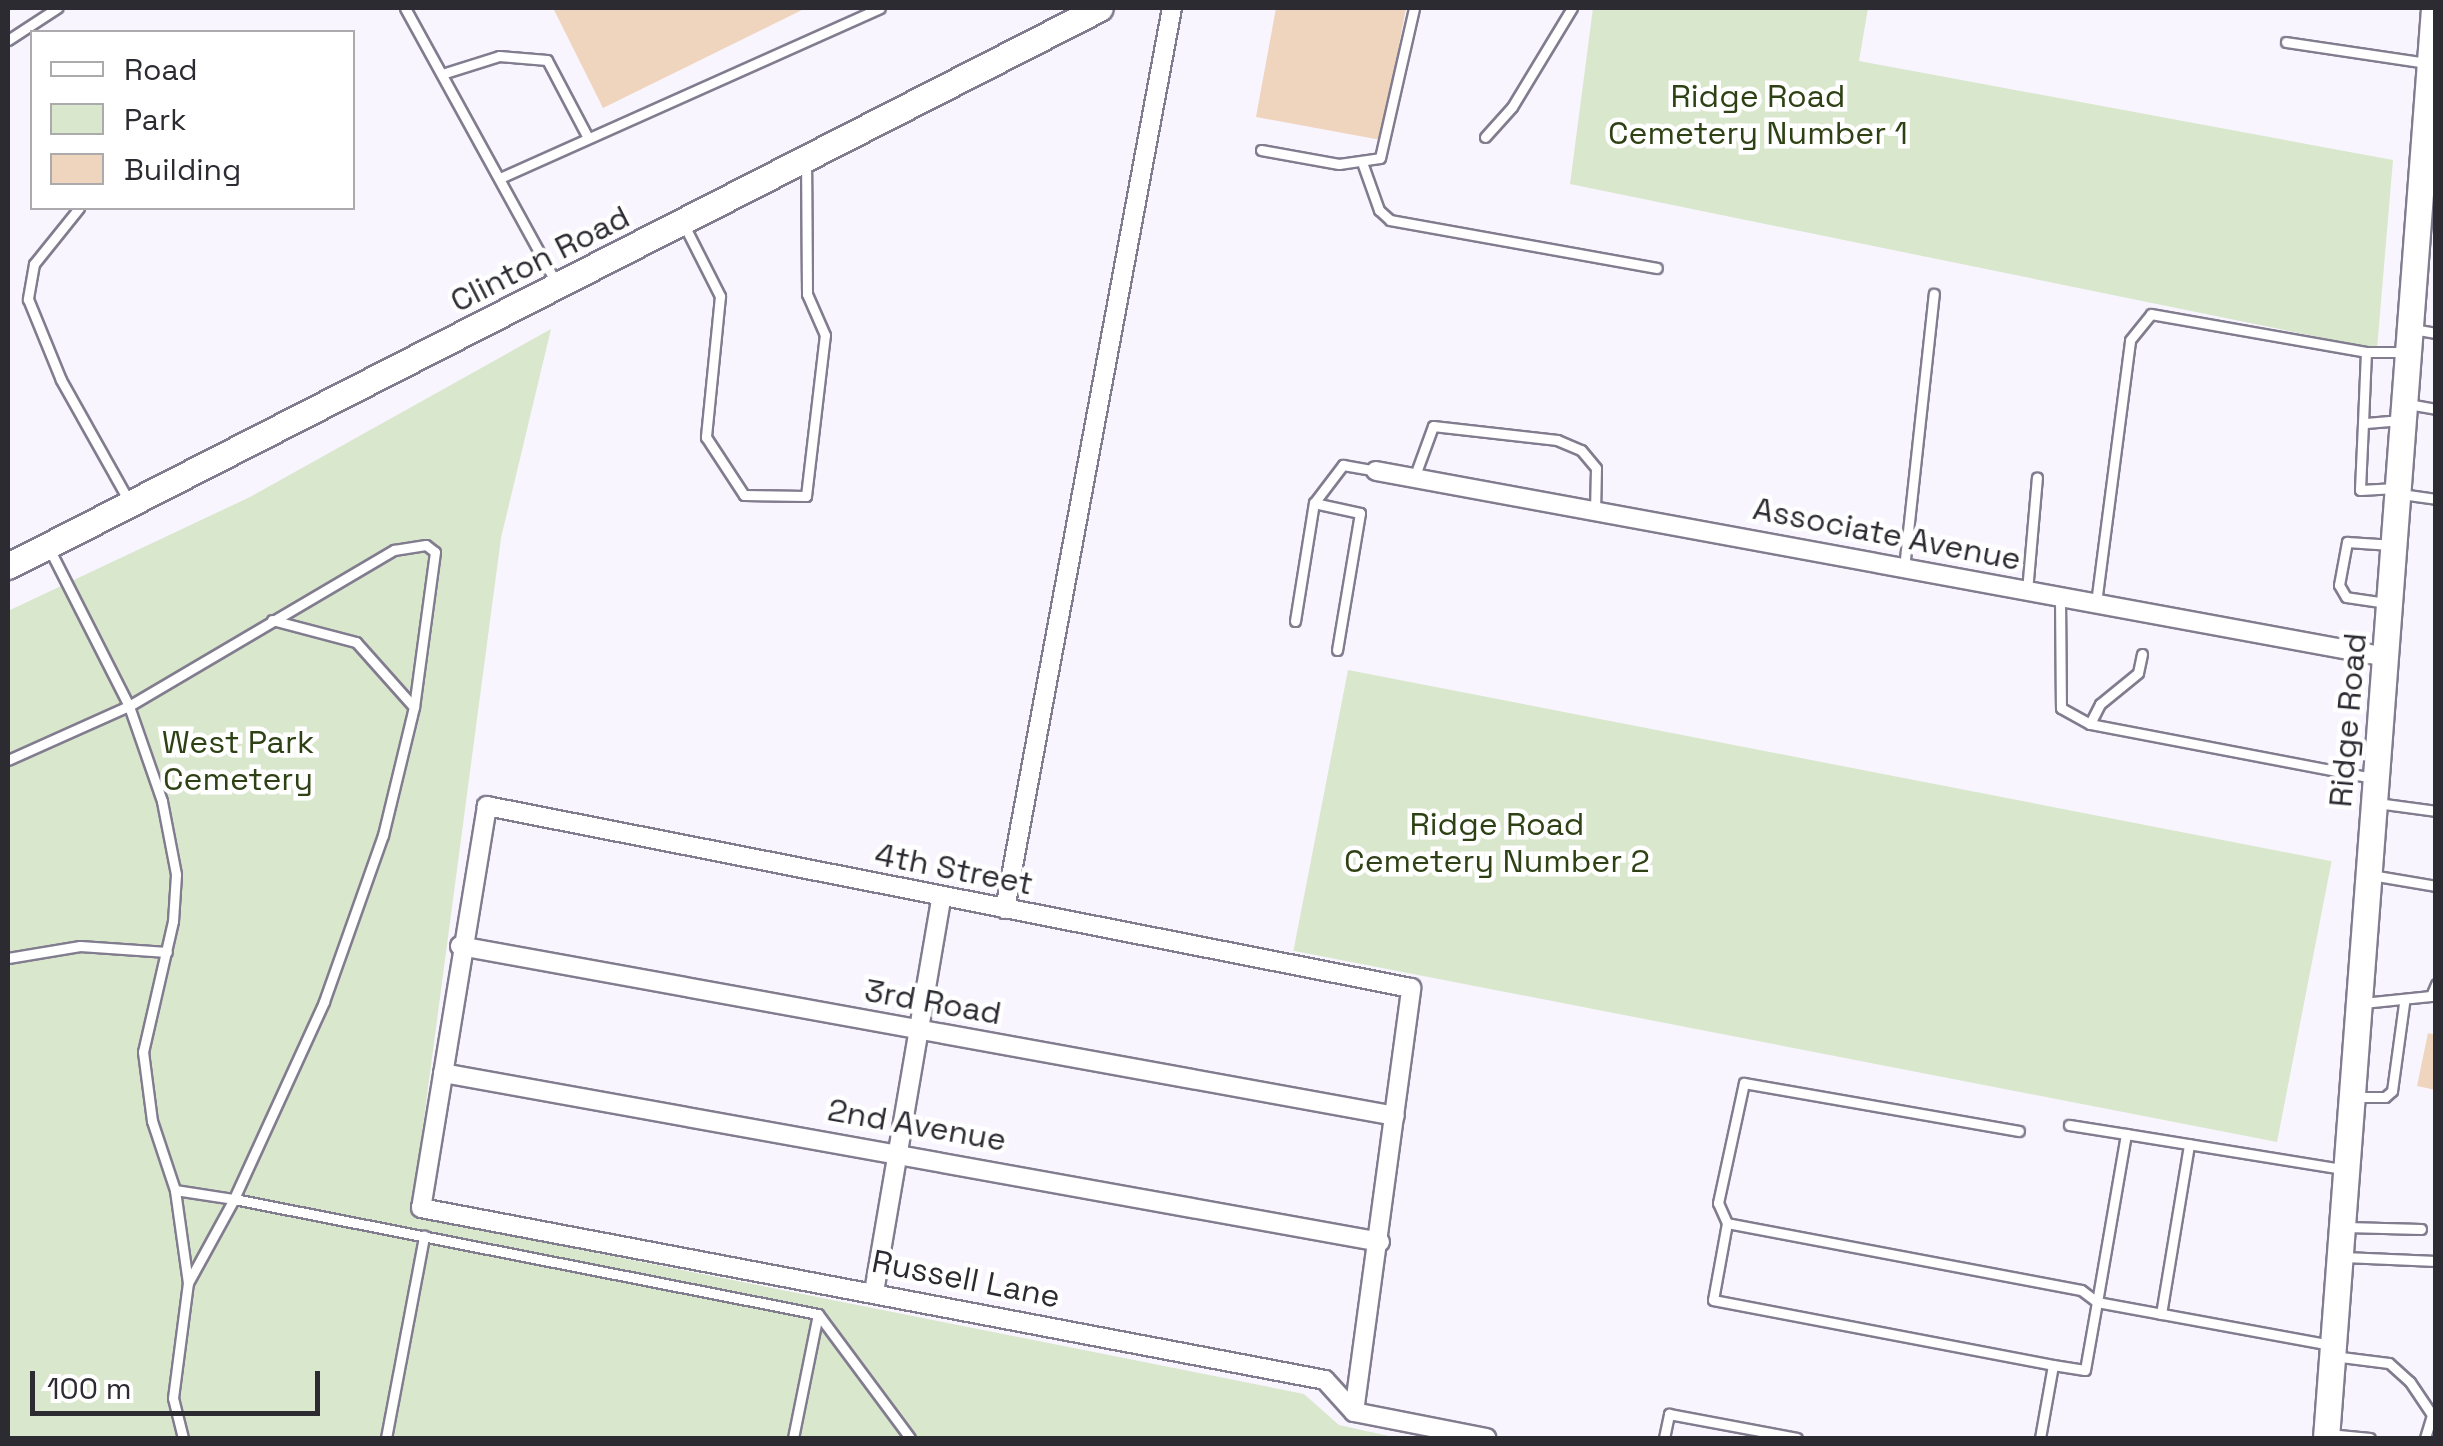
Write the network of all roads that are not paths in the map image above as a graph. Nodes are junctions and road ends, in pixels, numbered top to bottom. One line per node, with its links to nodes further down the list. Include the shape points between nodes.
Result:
1 (57, 8): 9 (lane)
2 (405, 8): 12 (lane)
3 (880, 8): 13 (lane)
4 (1100, 8): 16 (main road, Clinton Road)
5 (1172, 8): 59 (street)
6 (1414, 8): 17 (lane, via 1386,147)
7 (1572, 8): 14 (lane, via 1512,107)
8 (2434, 8): 11 (main road, Ridge Road)
9 (8, 40)
10 (2286, 42): 11 (lane)
11 (2432, 48): 24 (main road, Ridge Road)
12 (442, 74): 13 (lane, via 499,56 547,60); 18 (lane)
13 (587, 136): 18 (lane)
14 (1485, 137)
15 (1261, 150): 17 (lane)
16 (806, 159): 20 (main road, Clinton Road); 20 (lane, via 807,294 825,335 806,496 744,495 706,438 720,296)
17 (1364, 165): 21 (lane, via 1378,210 1390,220)
18 (500, 178): 22 (lane)
19 (77, 210): 35 (lane, via 34,264 28,298 61,380)
20 (682, 222): 22 (main road, Clinton Road)
21 (1656, 268)
22 (558, 286): 35 (main road, Clinton Road)
23 (1934, 294): 40 (lane)
24 (2418, 338): 25 (lane); 27 (main road, Ridge Road)
25 (2366, 352): 28 (lane); 43 (lane, via 2151,314 2130,340)
26 (2436, 409): 27 (lane)
27 (2404, 412): 28 (lane); 32 (main road, Ridge Road)
28 (2363, 423): 32 (lane, via 2360,490)
29 (1376, 471): 31 (street, Associate Avenue); 34 (lane, via 1343,465)
30 (2037, 477): 41 (lane)
31 (1414, 478): 36 (street, Associate Avenue); 36 (lane, via 1433,426 1557,440 1580,450 1596,468)
32 (2398, 491): 33 (lane); 37 (main road, Ridge Road)
33 (2436, 499)
34 (1314, 503): 46 (lane); 47 (lane, via 1360,512)
35 (132, 506): 38 (main road, Clinton Road)
36 (1595, 511): 40 (street, Associate Avenue)
37 (2394, 545): 44 (main road, Ridge Road); 44 (lane, via 2347,542 2339,584 2346,597)
38 (48, 548): 39 (main road, Clinton Road); 50 (lane)
39 (8, 566)
40 (1904, 568): 41 (street, Associate Avenue)
41 (2027, 591): 42 (street, Associate Avenue)
42 (2060, 597): 43 (street, Associate Avenue); 52 (lane, via 2061,708)
43 (2096, 604): 49 (street, Associate Avenue)
44 (2390, 604): 49 (main road, Ridge Road)
45 (272, 620): 50 (lane); 51 (lane, via 356,642); 51 (lane, via 394,550 426,544 435,552)
46 (1295, 621)
47 (1337, 650)
48 (2142, 654): 52 (lane, via 2138,673 2100,704)
49 (2386, 657): 54 (main road, Ridge Road)
50 (129, 706): 53 (lane); 61 (lane, via 170,836 175,896)
51 (414, 707): 77 (lane, via 383,835 324,1002)
52 (2090, 724): 54 (lane)
53 (8, 760)
54 (2375, 791): 55 (lane); 56 (main road, Ridge Road)
55 (2436, 812)
56 (2368, 875): 57 (lane); 64 (main road, Ridge Road)
57 (2436, 886)
58 (941, 898): 59 (street, 4th Street); 60 (street, 4th Street, via 487,806); 66 (street)
59 (1005, 909): 69 (street, 4th Street, via 1410,988)
60 (460, 946): 66 (street, 3rd Road); 67 (street)
61 (167, 952): 62 (lane, via 80,946); 76 (lane, via 143,1052 152,1121)
62 (8, 959)
63 (2436, 984): 65 (lane, via 2430,996)
64 (2358, 1003): 65 (lane); 68 (main road, Ridge Road)
65 (2404, 1003): 68 (lane, via 2392,1091 2385,1098)
66 (921, 1031): 69 (street, 3rd Road); 74 (street)
67 (443, 1072): 74 (street, 2nd Avenue); 86 (street, Russell Lane, via 421,1208)
68 (2350, 1097): 75 (main road, Ridge Road)
69 (1395, 1116): 82 (street)
70 (2069, 1125): 72 (lane)
71 (2019, 1131): 78 (lane, via 1744,1083 1718,1203)
72 (2126, 1134): 73 (lane); 87 (lane)
73 (2189, 1144): 75 (lane); 89 (lane)
74 (900, 1151): 82 (street, 2nd Avenue); 86 (street)
75 (2343, 1169): 79 (main road, Ridge Road)
76 (176, 1190): 77 (lane); 85 (lane)
77 (234, 1200): 81 (lane); 85 (lane)
78 (1727, 1222): 87 (lane, via 2081,1290); 91 (lane, via 1712,1300)
79 (2338, 1227): 80 (lane); 83 (main road, Ridge Road)
80 (2421, 1229)
81 (424, 1236): 88 (lane); 95 (lane)
82 (1380, 1242): 92 (street)
83 (2337, 1256): 84 (lane); 90 (main road, Ridge Road)
84 (2436, 1261)
85 (188, 1283): 94 (lane, via 174,1398)
86 (874, 1292): 92 (street, Russell Lane, via 1325,1380)
87 (2097, 1302): 89 (lane); 91 (lane, via 2085,1370)
88 (818, 1314): 96 (lane); 97 (lane)
89 (2161, 1314): 90 (lane)
90 (2331, 1350): 93 (main road, Ridge Road); 103 (lane, via 2389,1363 2432,1415)
91 (2053, 1365): 101 (lane)
92 (1354, 1412): 98 (street)
93 (2326, 1436): 102 (lane)
94 (183, 1438)
95 (386, 1438)
96 (794, 1438)
97 (910, 1438)
98 (1486, 1438)
99 (1664, 1438): 100 (lane, via 1669,1414)
100 (1797, 1438)
101 (2040, 1438)
102 (2370, 1438)
103 (2425, 1438)

